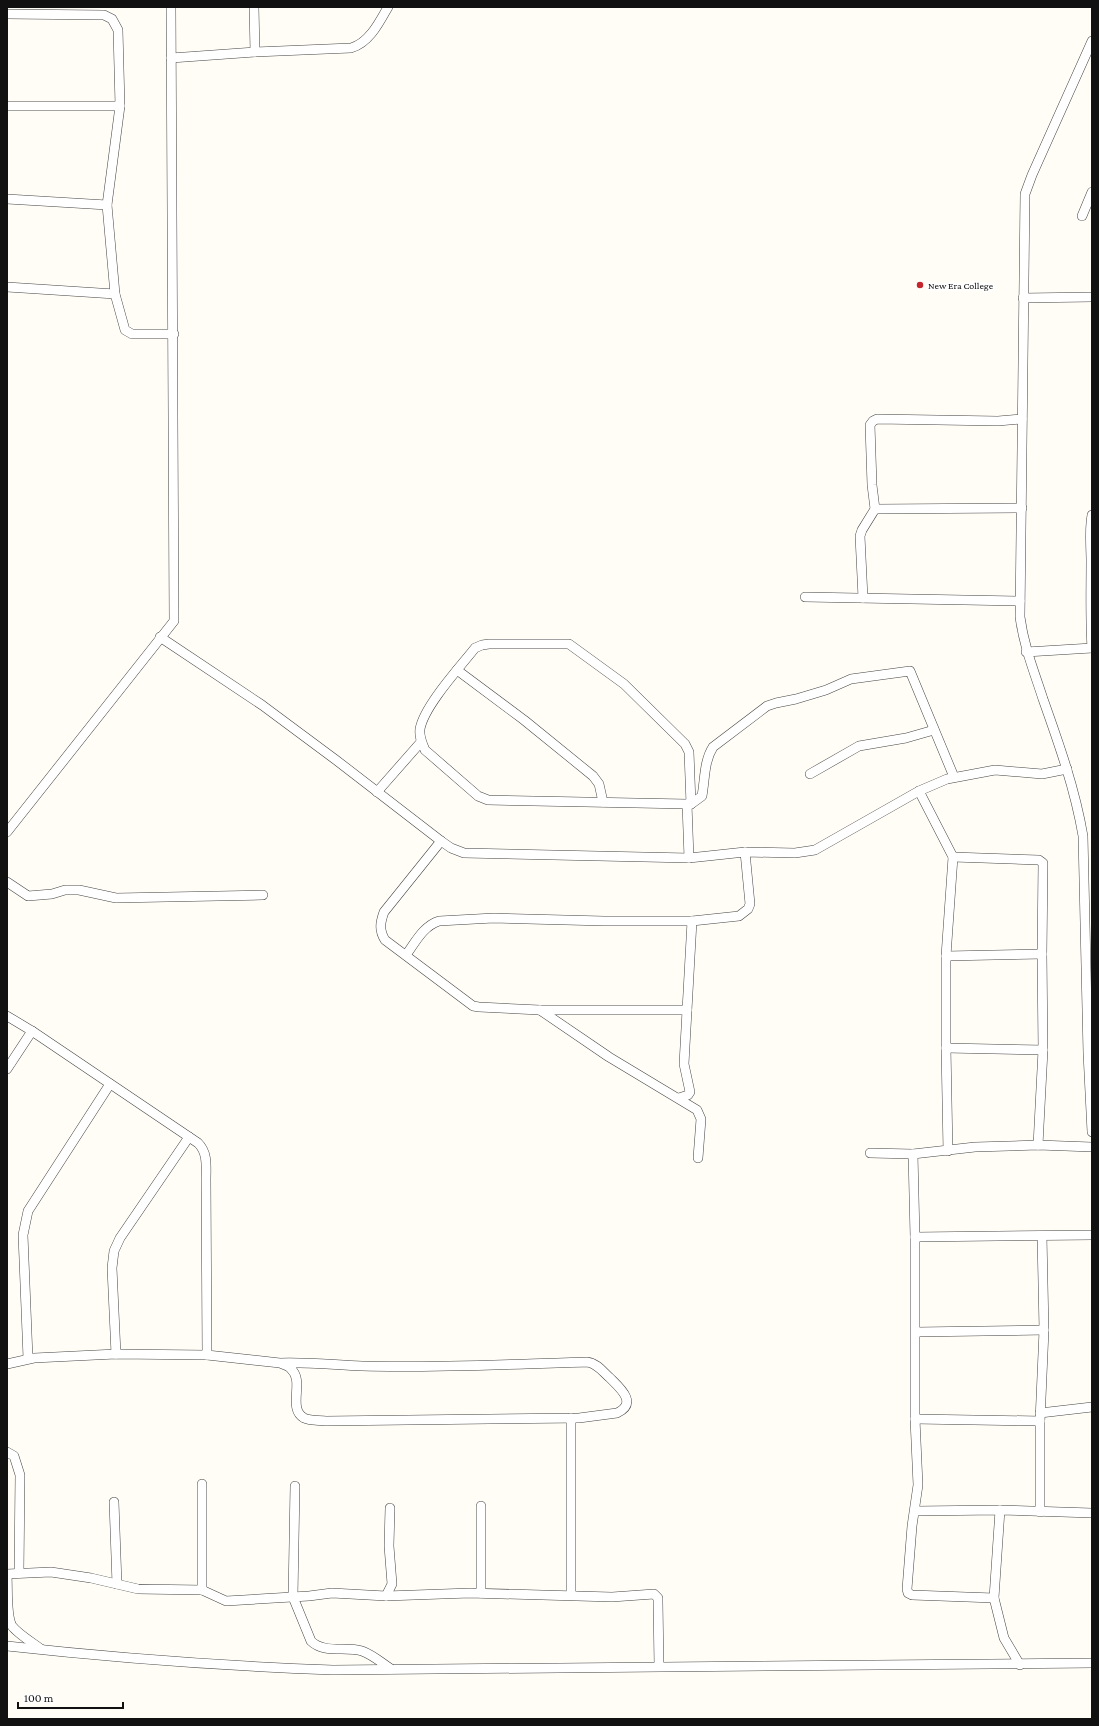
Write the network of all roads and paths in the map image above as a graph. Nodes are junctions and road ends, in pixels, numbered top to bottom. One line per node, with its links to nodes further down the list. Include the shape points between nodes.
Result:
1 (171, 7): 7 (street)
2 (254, 7): 6 (street)
3 (388, 7): 6 (street, via 367,39 358,46)
4 (7, 14): 9 (street, via 104,15 112,19 118,30)
5 (1092, 41): 17 (street, via 1025,194)
6 (254, 52): 7 (street)
7 (171, 58): 18 (street)
8 (7, 106): 9 (street)
9 (120, 106): 12 (street)
10 (1092, 192): 13 (street)
11 (7, 199): 12 (street)
12 (107, 205): 15 (street)
13 (1082, 216)
14 (7, 287): 15 (street)
15 (115, 294): 18 (street, via 125,330 132,334)
16 (1092, 297): 17 (street)
17 (1023, 298): 19 (street)
18 (174, 334): 26 (street, via 174,621)
19 (1022, 419): 20 (street); 21 (street, via 873,421 870,425)
20 (1022, 508): 21 (street); 25 (street)
21 (874, 509): 24 (street, via 860,536)
22 (1092, 515): 27 (street, via 1089,607)
23 (805, 597): 24 (street)
24 (863, 598): 25 (street)
25 (1020, 601): 28 (street)
26 (160, 637): 36 (street, via 262,705); 39 (street)
27 (1092, 648): 28 (street)
28 (1026, 652): 32 (street)
29 (457, 670): 31 (street, via 444,684 422,721); 37 (street, via 593,776 599,784); 38 (street, via 475,648 482,645 572,646 624,684 685,744 689,752)
30 (934, 730): 33 (street, via 859,746); 34 (street); 38 (street, via 910,671 851,679 826,690 768,706 722,739 709,753 702,796)
31 (421, 742): 36 (street); 37 (street, via 434,758 478,796 488,800)
32 (1067, 769): 34 (street, via 1042,774 995,770); 50 (street, via 1083,836)
33 (810, 774)
34 (954, 777): 35 (street)
35 (919, 791): 41 (street, via 815,850 795,853); 42 (street)
36 (377, 792): 40 (street)
37 (603, 802): 38 (street)
38 (689, 804): 43 (street)
39 (7, 832)
40 (441, 842): 43 (street, via 464,853); 48 (street, via 384,912 381,920 381,933 385,940)
41 (745, 852): 43 (street); 46 (street, via 750,904 748,909 740,916)
42 (953, 857): 47 (street, via 1043,861); 49 (street)
43 (689, 858)
44 (7, 882): 45 (street, via 28,896 65,890 79,890 116,898)
45 (263, 895)
46 (692, 921): 48 (street, via 494,918 439,921 426,928); 52 (street)
47 (1042, 954): 49 (street); 56 (street)
48 (406, 955): 51 (street, via 475,1007)
49 (946, 956): 55 (street)
50 (1089, 998): 57 (street)
51 (540, 1010): 52 (street); 60 (street, via 609,1057)
52 (687, 1010): 60 (street, via 684,1064 690,1092)
53 (7, 1016): 54 (street)
54 (32, 1031): 58 (street); 59 (street)
55 (946, 1048): 56 (street); 65 (street)
56 (1043, 1050): 63 (street)
57 (1090, 1053): 61 (street)
58 (7, 1069)
59 (110, 1084): 62 (street); 76 (street, via 28,1211 24,1235)
60 (679, 1098): 68 (street, via 700,1115)
61 (1092, 1132)
62 (189, 1137): 74 (street, via 120,1238 114,1252 112,1268); 75 (street, via 203,1148 205,1154)
63 (1038, 1144): 64 (street); 65 (street, via 976,1146)
64 (1092, 1147)
65 (948, 1151): 67 (street)
66 (870, 1153): 67 (street)
67 (913, 1154): 71 (street)
68 (698, 1158)
69 (1092, 1235): 70 (street)
70 (1042, 1236): 71 (street); 72 (street)
71 (915, 1237): 73 (street)
72 (1044, 1330): 73 (street); 80 (street)
73 (916, 1332): 82 (street)
74 (116, 1354): 75 (street); 76 (street)
75 (207, 1355): 77 (street)
76 (28, 1358): 78 (street)
77 (280, 1363): 81 (street, via 294,1372 297,1384 297,1409 309,1420 357,1422); 81 (street, via 412,1366 591,1362 622,1389 626,1405 622,1411 611,1414)
78 (7, 1364)
79 (1092, 1407): 80 (street)
80 (1040, 1417): 82 (street); 91 (street)
81 (571, 1418): 100 (street)
82 (915, 1419): 90 (street, via 918,1478)
83 (7, 1452): 93 (street, via 14,1456 20,1475)
84 (202, 1484): 97 (street)
85 (295, 1486): 102 (street)
86 (114, 1502): 95 (street)
87 (480, 1506): 98 (street)
88 (390, 1508): 96 (street)
89 (1000, 1510): 90 (street); 91 (street); 103 (street)
90 (915, 1511): 103 (street, via 906,1586 908,1592 912,1595)
91 (1040, 1512): 92 (street)
92 (1092, 1513)
93 (20, 1573): 94 (street); 95 (street, via 51,1572)
94 (7, 1575): 105 (street, via 11,1624)
95 (117, 1584): 97 (street, via 149,1590)
96 (392, 1584): 99 (street); 101 (street)
97 (202, 1590): 102 (street, via 226,1601)
98 (481, 1593): 99 (street); 100 (street)
99 (401, 1595): 101 (street)
100 (571, 1595): 108 (street, via 656,1595)
101 (386, 1596): 102 (street, via 332,1593)
102 (293, 1597): 109 (street, via 316,1645 362,1651)
103 (994, 1598): 107 (street, via 1004,1638)
104 (7, 1646): 105 (street)
105 (41, 1650): 109 (street, via 271,1668)
106 (1092, 1663): 107 (street)
107 (1020, 1664): 108 (street)
108 (659, 1666): 109 (street)
109 (392, 1669)

